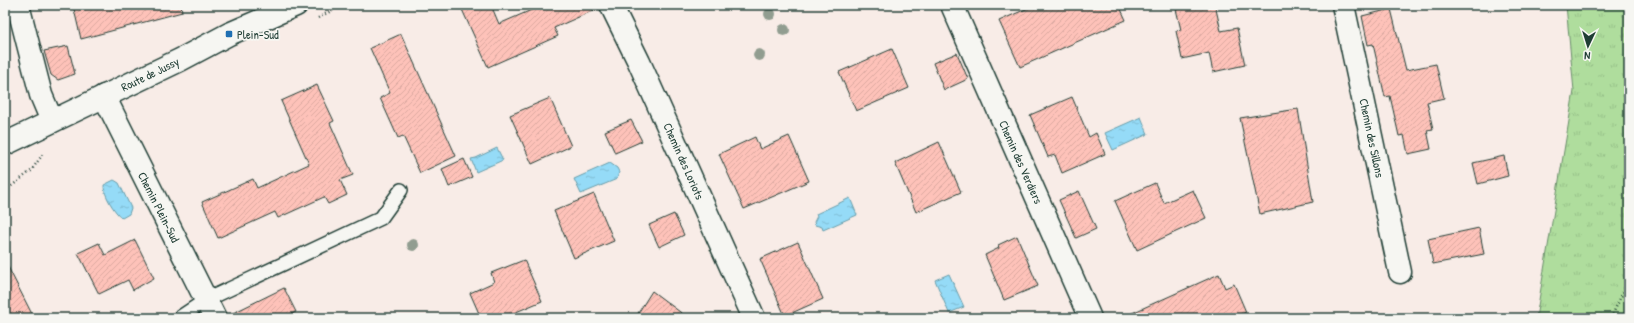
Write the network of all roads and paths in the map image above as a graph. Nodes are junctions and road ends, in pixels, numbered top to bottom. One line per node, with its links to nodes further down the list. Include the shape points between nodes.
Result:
1 (18, 5): 9 (street, via 41,95)
2 (296, 5): 8 (street, Route de Jussy, via 229,34)
3 (342, 5): 7 (path)
4 (610, 5): 18 (street, Chemin des Loriots, via 640,62)
5 (952, 5): 19 (street, Chemin des Verdiers)
6 (1343, 5): 14 (street, Chemin des Sillons)
7 (311, 22)
8 (104, 96): 9 (street, Route de Jussy); 16 (street, Chemin Plein-Sud)
9 (52, 121): 10 (street, Route de Jussy)
10 (5, 144)
11 (43, 154): 13 (path, via 31,171)
12 (401, 190): 16 (lane, via 381,218)
13 (5, 191)
14 (1400, 272)
15 (1629, 279): 20 (path)
16 (211, 309): 17 (lane)
17 (179, 318)
18 (754, 318)
19 (1090, 318)
20 (1612, 318)

